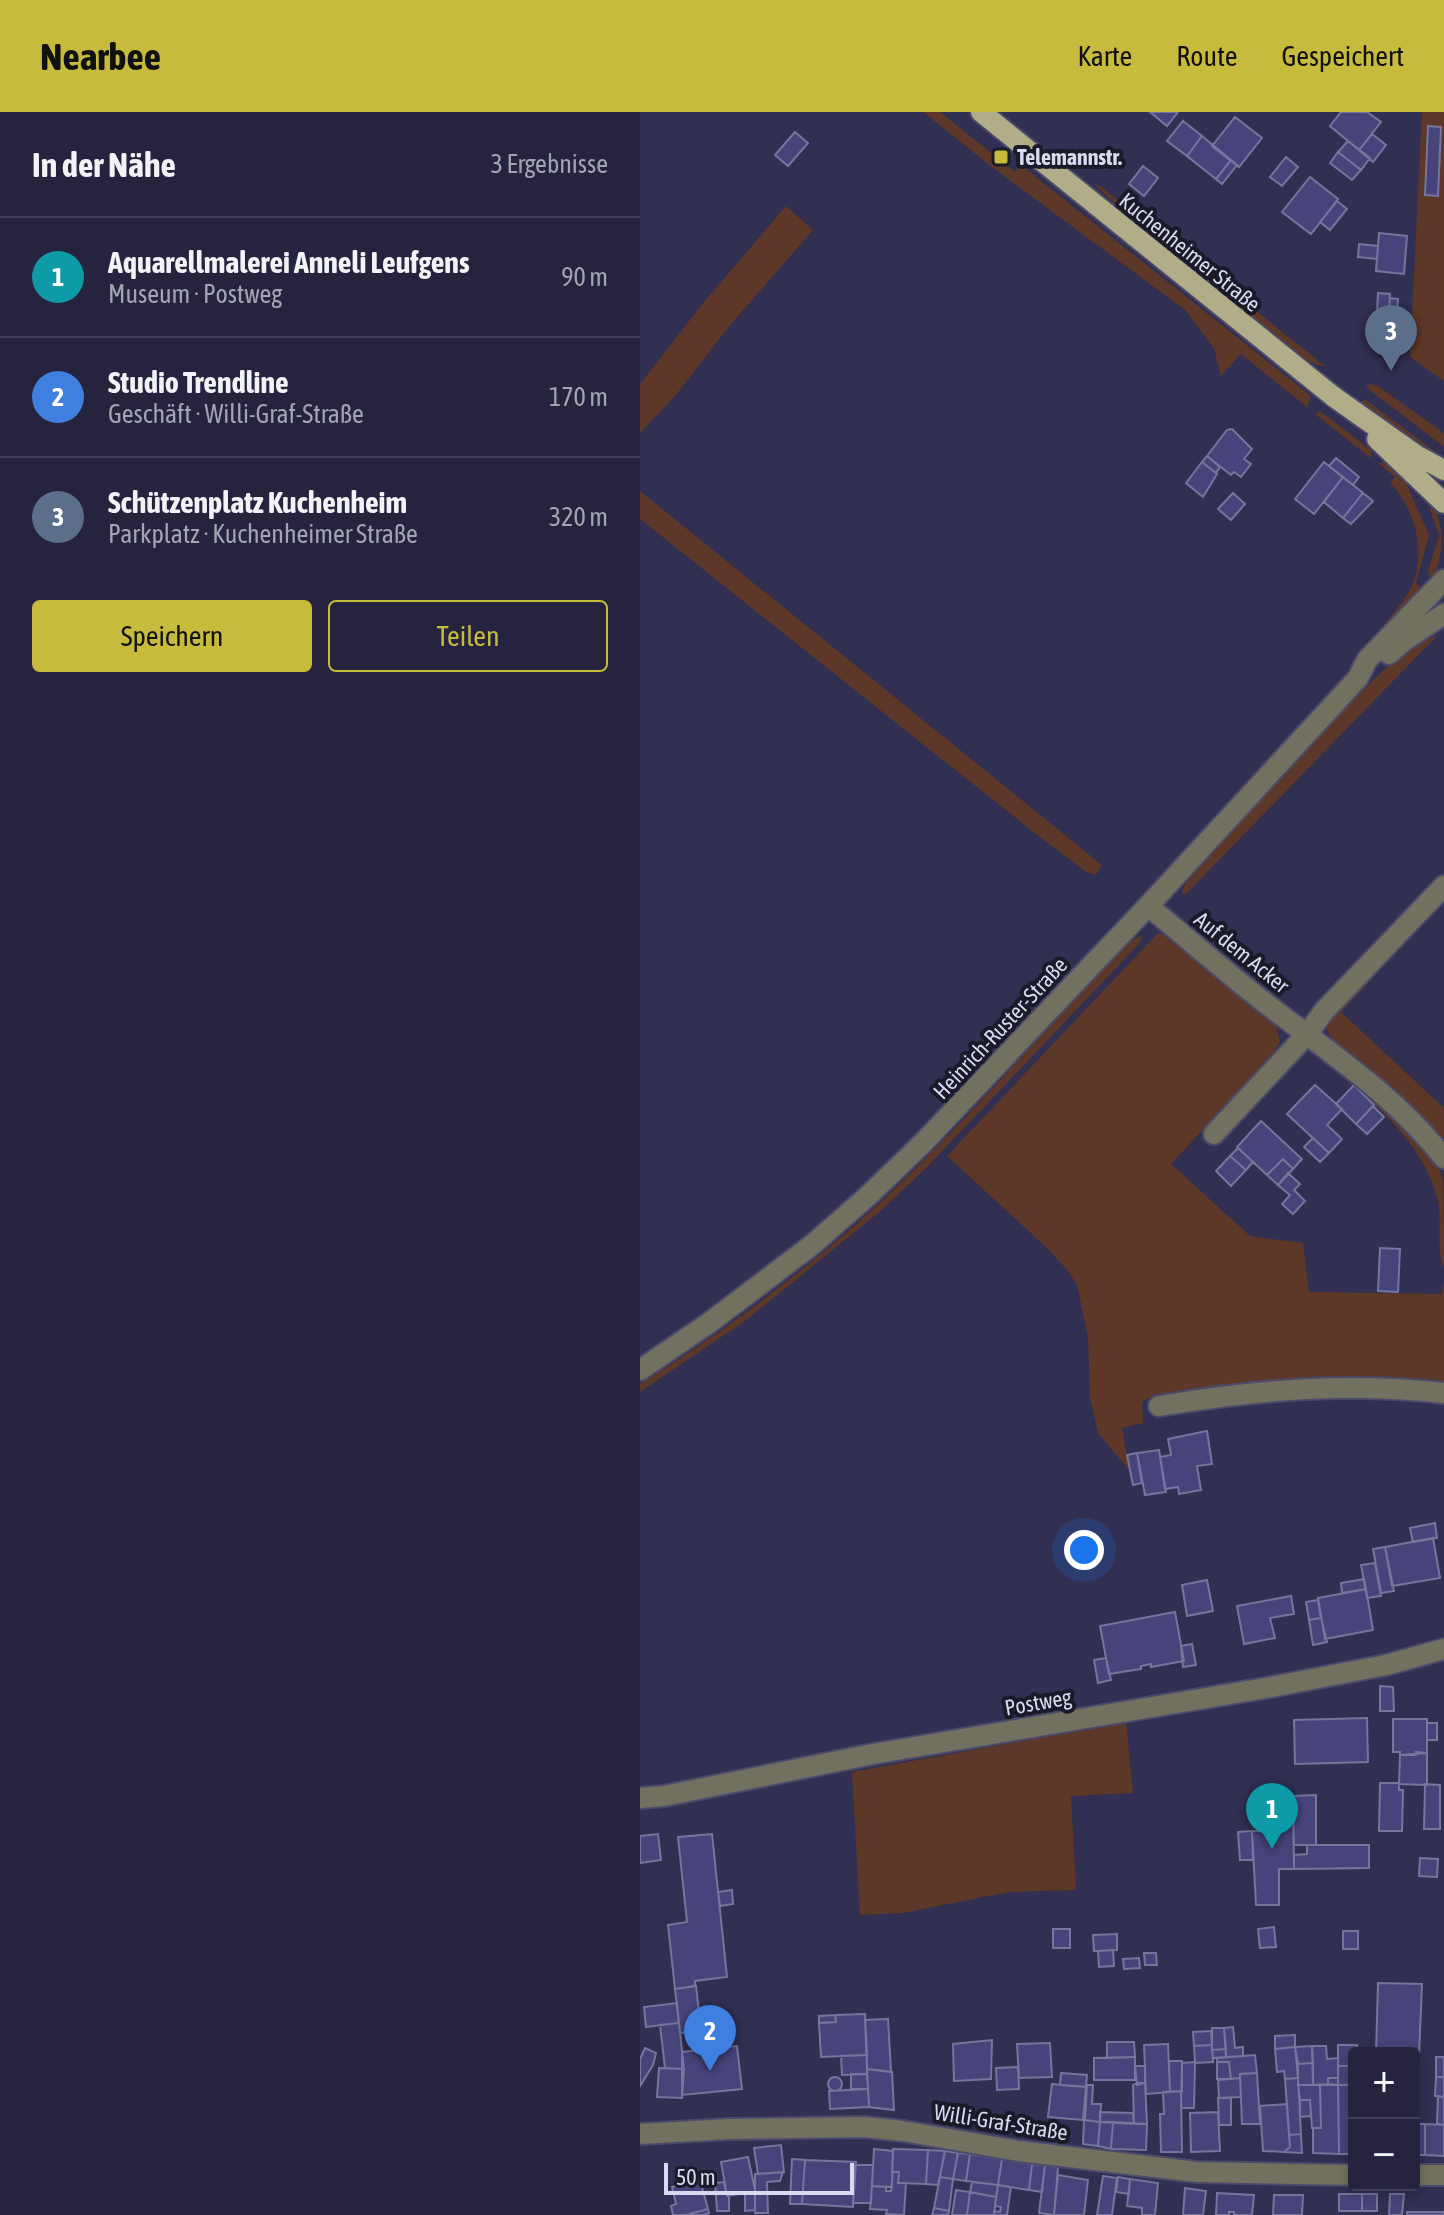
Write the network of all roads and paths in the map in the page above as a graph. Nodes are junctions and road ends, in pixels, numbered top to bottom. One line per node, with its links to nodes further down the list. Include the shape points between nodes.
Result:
1 (981, 112): 2 (main road, Kuchenheimer Straße)
2 (1334, 397): 3 (main road, Kuchenheimer Straße); 4 (main road, Kuchenheimer Straße)
3 (1444, 470)
4 (1444, 503)
5 (1444, 580): 7 (street, Heinrich-Ruster-Straße, via 1367,660)
6 (1444, 614): 7 (street, Heinrich-Ruster-Straße)
7 (1358, 678): 9 (street, Heinrich-Ruster-Straße)
8 (1444, 886): 10 (street)
9 (1148, 906): 10 (street, Auf dem Acker); 13 (street, Heinrich-Ruster-Straße, via 869,1195 760,1285)
10 (1308, 1033): 11 (street); 12 (street, Auf dem Acker, via 1389,1100)
11 (1214, 1134)
12 (1444, 1158)
13 (640, 1370)
14 (1444, 1393): 15 (street, via 1389,1387 1290,1388)
15 (1159, 1406)
16 (1444, 1649): 17 (street, Postweg, via 1285,1684)
17 (640, 1798)
18 (640, 2134): 19 (street, Willi-Graf-Straße, via 864,2127 1197,2172)
19 (1348, 2175)
20 (1420, 2175): 21 (street)
21 (1444, 2175)

